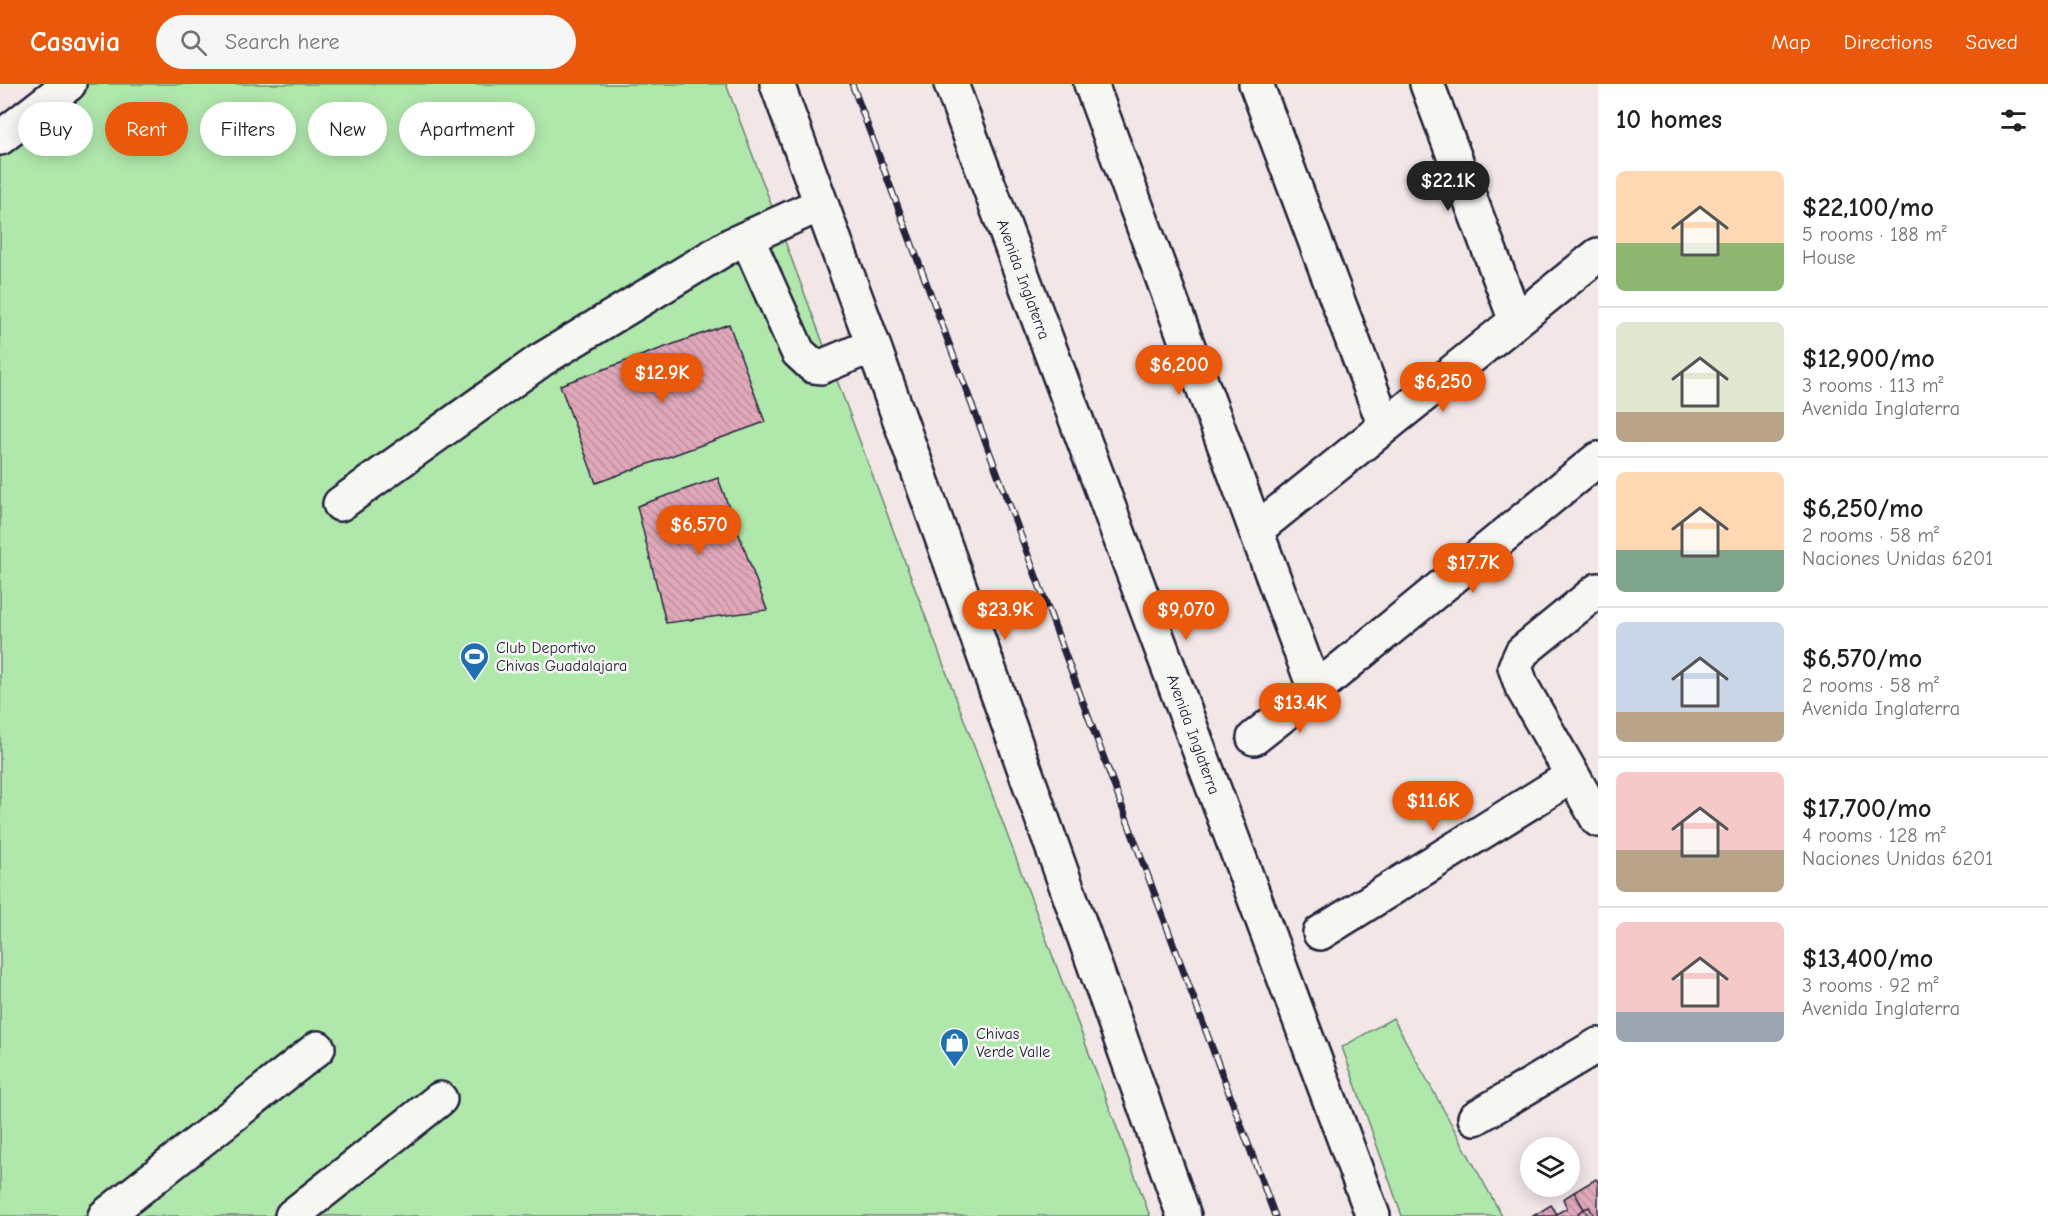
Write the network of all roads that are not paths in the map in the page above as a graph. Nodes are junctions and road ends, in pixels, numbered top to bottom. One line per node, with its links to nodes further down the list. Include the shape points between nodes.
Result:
1 (69, 84): 7 (street)
2 (777, 84): 8 (street)
3 (951, 84): 30 (street, Avenida Inglaterra)
4 (1091, 84): 16 (street)
5 (1256, 84): 13 (street)
6 (1427, 84): 11 (street)
7 (0, 138)
8 (820, 204): 9 (street); 12 (street)
9 (747, 238): 12 (street, via 804,359 813,366 821,366 857,352); 15 (street, via 541,360)
10 (1598, 255): 11 (street)
11 (1516, 321): 13 (street)
12 (875, 350): 29 (street)
13 (1385, 426): 16 (street)
14 (1598, 459): 18 (street)
15 (340, 504)
16 (1256, 530): 18 (street)
17 (1598, 590): 20 (street, via 1522,652 1515,667 1522,687)
18 (1315, 690): 19 (street)
19 (1254, 738)
20 (1572, 776): 21 (street); 22 (street)
21 (1598, 820)
22 (1320, 933)
23 (1598, 1045): 26 (street)
24 (318, 1048): 27 (street)
25 (440, 1100): 28 (street)
26 (1475, 1118)
27 (105, 1216)
28 (292, 1216)
29 (1184, 1216)
30 (1373, 1216)

